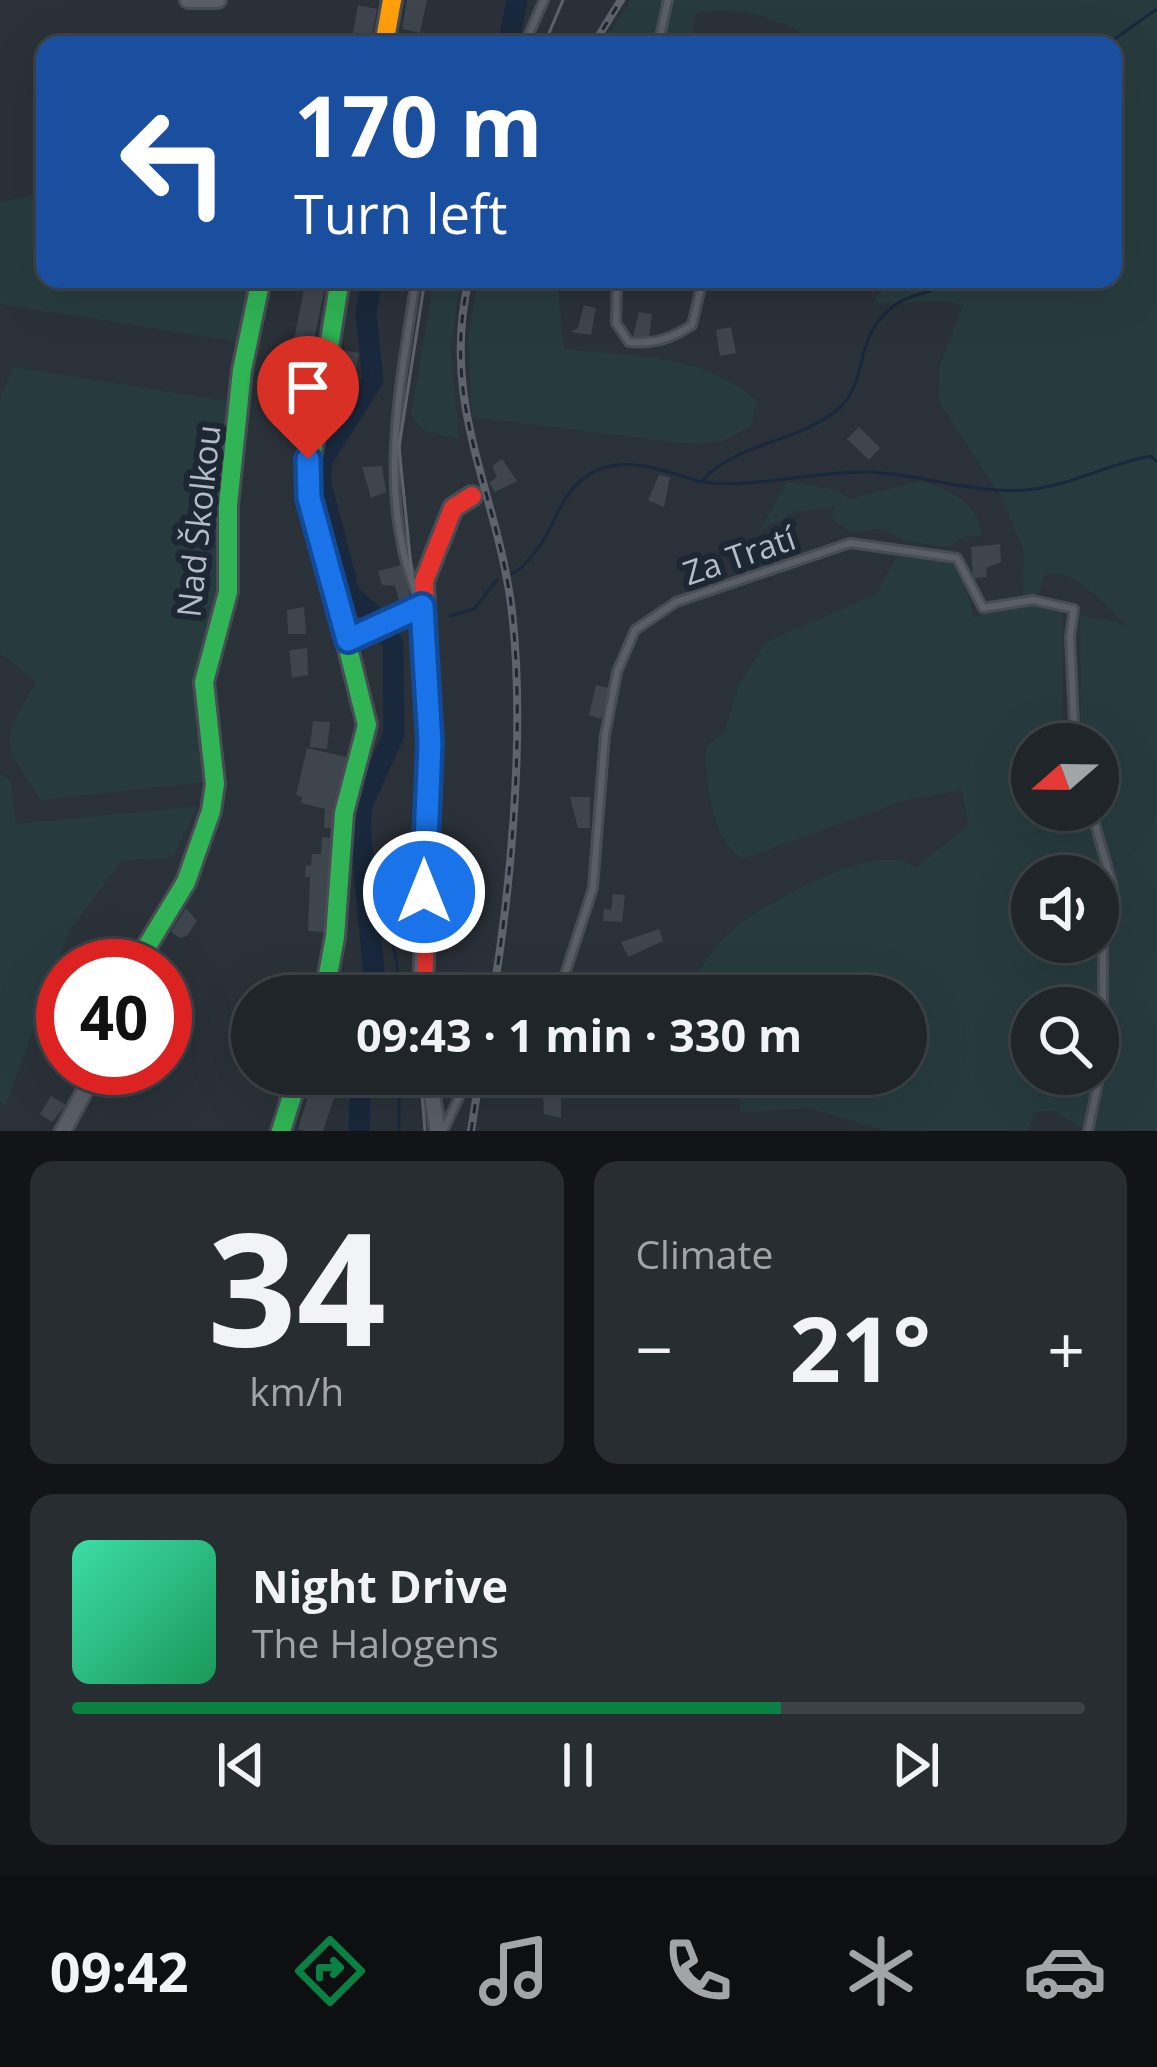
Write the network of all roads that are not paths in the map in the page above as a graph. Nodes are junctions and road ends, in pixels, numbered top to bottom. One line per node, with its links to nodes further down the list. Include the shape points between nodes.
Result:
1 (188, 0): 2 (street)
2 (218, 0)
3 (392, 0): 6 (street)
4 (544, 0): 7 (lane)
5 (668, 0): 8 (lane)
6 (386, 36)
7 (528, 36)
8 (660, 36)
9 (259, 288): 20 (street, Nad Školkou, via 242,370 227,592 204,682 211,812 186,882)
10 (339, 288): 17 (street, via 307,483)
11 (415, 288): 15 (lane, via 393,449)
12 (616, 288): 13 (lane, via 616,323 629,342 643,343 692,325)
13 (701, 288)
14 (472, 496): 15 (street, via 453,508)
15 (422, 606): 16 (street); 22 (street, via 430,743)
16 (390, 618): 17 (lane)
17 (348, 640): 21 (street, via 366,737 344,813)
18 (1075, 723): 23 (lane, Za Tratí, via 1074,609 1033,600 983,608 957,558 940,551 850,543 676,602 634,630 617,671 593,888)
19 (1096, 831): 31 (lane, via 1113,887 1103,944 1103,1059)
20 (151, 939)
21 (328, 975)
22 (424, 975)
23 (565, 975)
24 (82, 1095): 28 (street)
25 (292, 1095): 29 (street)
26 (432, 1095): 30 (street)
27 (459, 1095): 30 (lane)
28 (63, 1131)
29 (281, 1131)
30 (440, 1131)
31 (1088, 1131)

